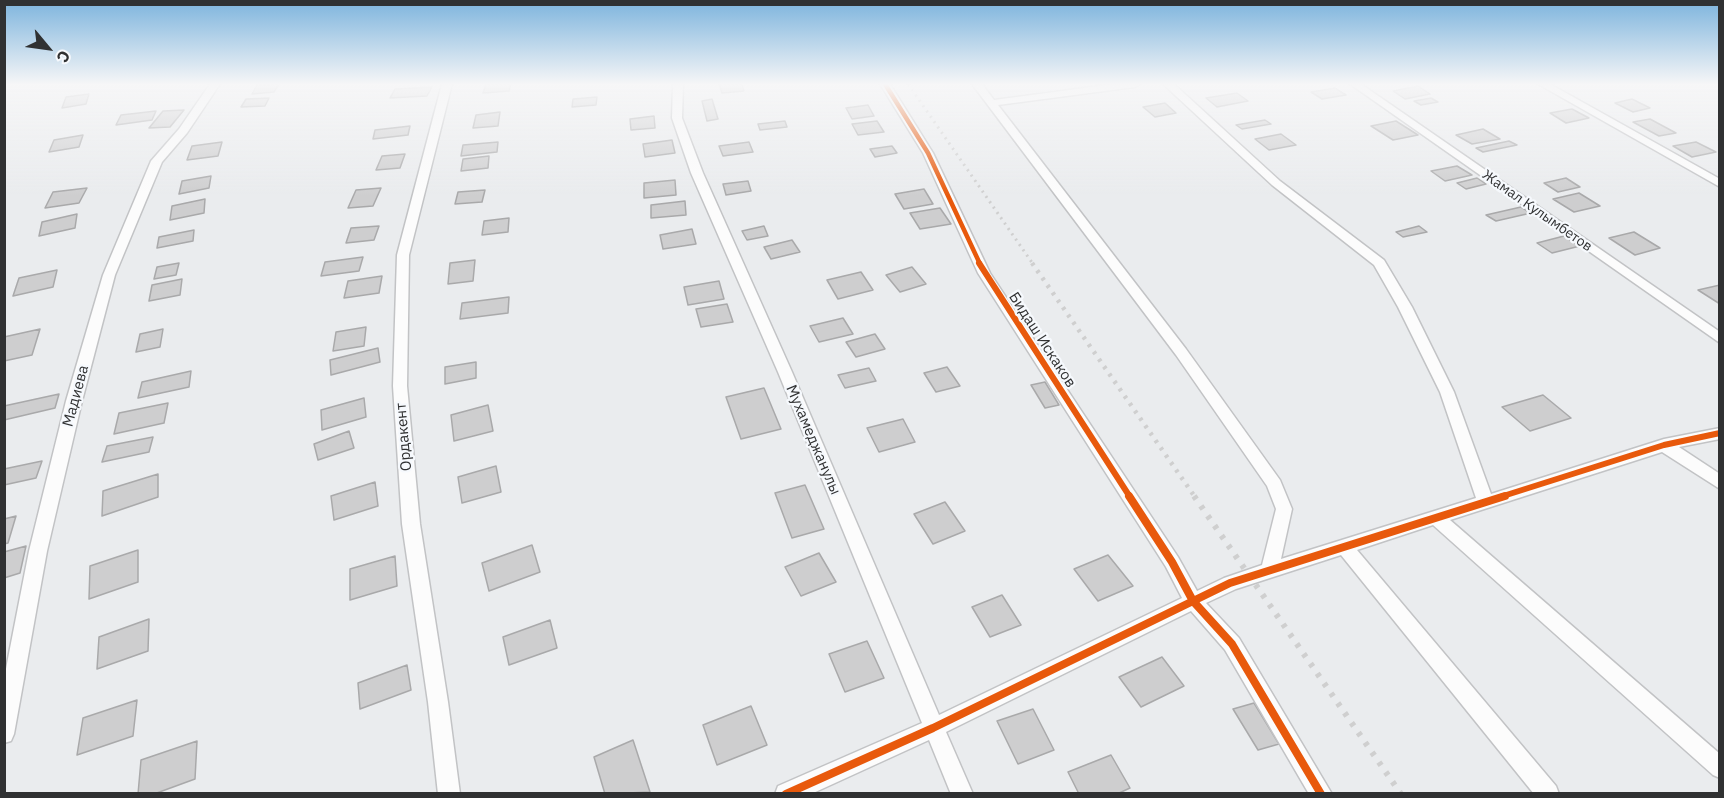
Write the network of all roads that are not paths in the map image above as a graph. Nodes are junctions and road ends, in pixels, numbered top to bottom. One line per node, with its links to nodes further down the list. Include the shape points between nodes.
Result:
1 (190, 121): 20 (street, Мадиева, via 157,161 109,275 38,551)
2 (437, 121): 22 (street, Ордакент, via 403,255 400,386 411,524)
3 (679, 121): 19 (street, Мухамеджанулы)
4 (908, 121): 18 (street, Бидаш Искаков, via 928,153 984,273 1172,562)
5 (1006, 121): 17 (street, via 1181,352 1274,484 1284,509)
6 (1209, 121): 14 (street, via 1276,183 1379,263 1406,307 1446,392)
7 (1408, 121): 10 (street, Жамал Кулымбетов)
8 (1609, 121): 9 (street)
9 (1719, 184)
10 (1719, 339)
11 (1719, 433): 12 (street)
12 (1664, 445): 13 (street); 14 (street)
13 (1719, 483)
14 (1485, 501): 15 (street)
15 (1435, 517): 16 (street); 21 (street)
16 (1344, 546): 17 (street); 26 (street)
17 (1270, 570): 18 (street)
18 (1193, 601): 19 (street); 25 (street, Бидаш Искаков, via 1232,644)
19 (933, 728): 23 (street); 24 (street, Мухамеджанулы)
20 (4, 734)
21 (1719, 768)
22 (449, 794)
23 (786, 794)
24 (962, 794)
25 (1321, 794)
26 (1548, 794)

